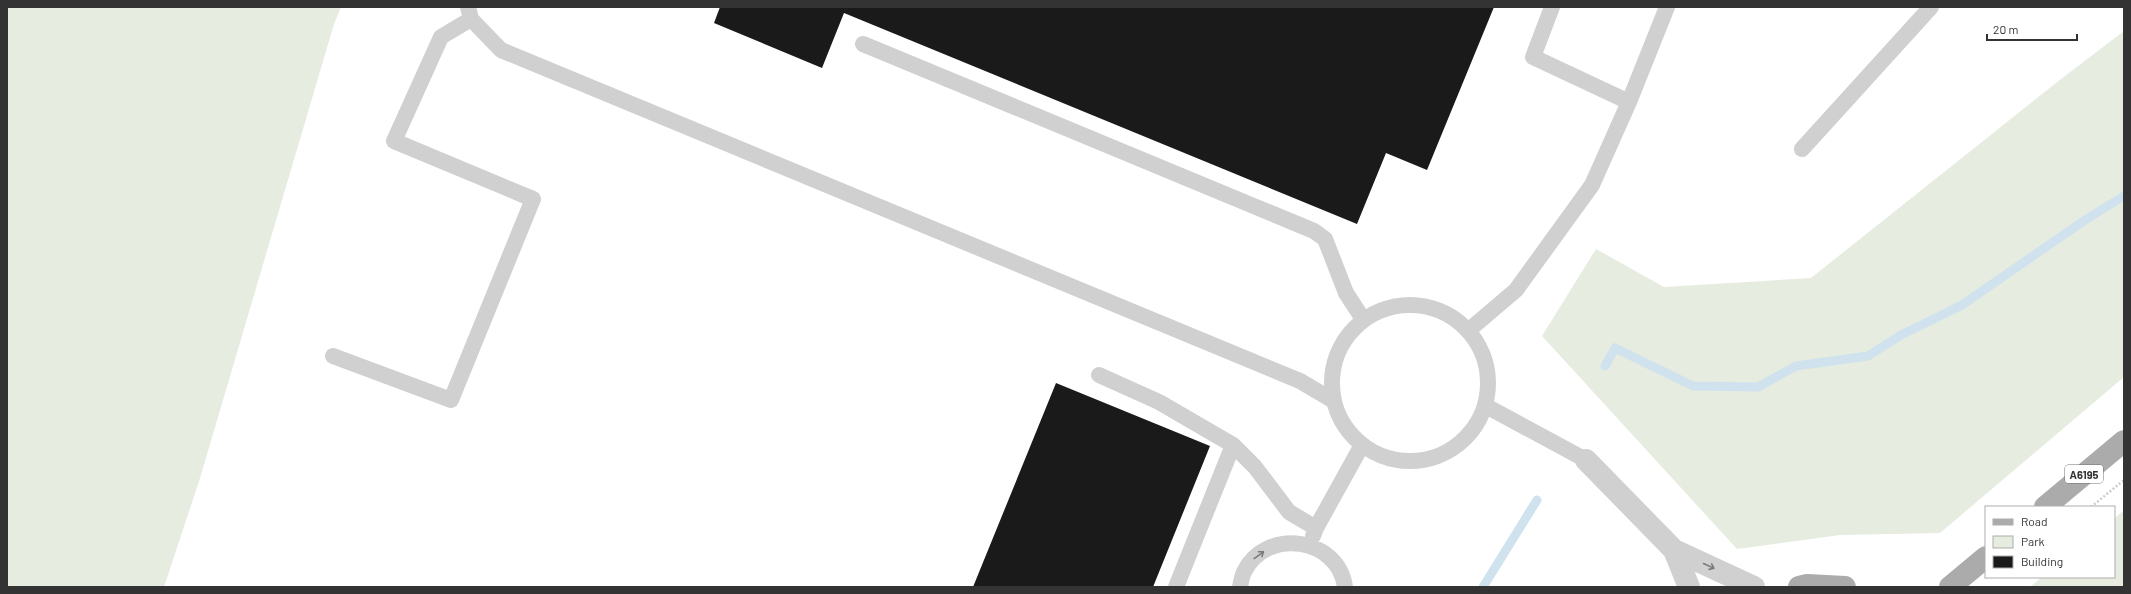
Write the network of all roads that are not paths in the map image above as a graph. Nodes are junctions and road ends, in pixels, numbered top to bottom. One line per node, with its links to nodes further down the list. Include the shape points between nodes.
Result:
1 (1552, 7): 6 (lane, via 1533,57)
2 (1667, 7): 6 (lane)
3 (1931, 7): 7 (lane)
4 (469, 13): 10 (lane, via 441,38 394,141 533,199 451,400); 12 (lane, via 501,50 1293,378)
5 (863, 44): 8 (lane, via 1314,231 1325,239 1346,294)
6 (1629, 102): 9 (lane, via 1592,185 1516,290)
7 (1802, 149)
8 (1363, 319): 9 (lane, via 1389,306 1418,304 1446,312); 12 (lane, via 1347,336 1336,356 1332,378)
9 (1469, 330): 13 (lane, via 1483,353 1489,379)
10 (333, 356)
11 (1099, 375): 16 (lane, via 1159,402)
12 (1334, 401): 15 (lane, via 1344,425)
13 (1486, 406): 15 (lane, via 1475,429 1457,446 1434,458 1409,461 1384,457); 17 (lane)
14 (2124, 440): 18 (main road, A6195)
15 (1362, 444): 19 (lane)
16 (1233, 445): 19 (lane, via 1255,467 1289,512); 23 (lane)
17 (1586, 460): 21 (street)
18 (2046, 506)
19 (1316, 528): 20 (lane)
20 (1310, 545): 24 (lane, one-way to 20, via 1244,572 1255,557 1271,546 1291,542); 25 (lane, via 1325,552 1336,564)
21 (1674, 550): 26 (street); 27 (street, one-way to 27)
22 (1985, 558): 30 (main road)
23 (1176, 587)
24 (1240, 587)
25 (1345, 587)
26 (1689, 587)
27 (1754, 587)
28 (1799, 587): 29 (main road)
29 (1845, 587)
30 (1950, 587)

